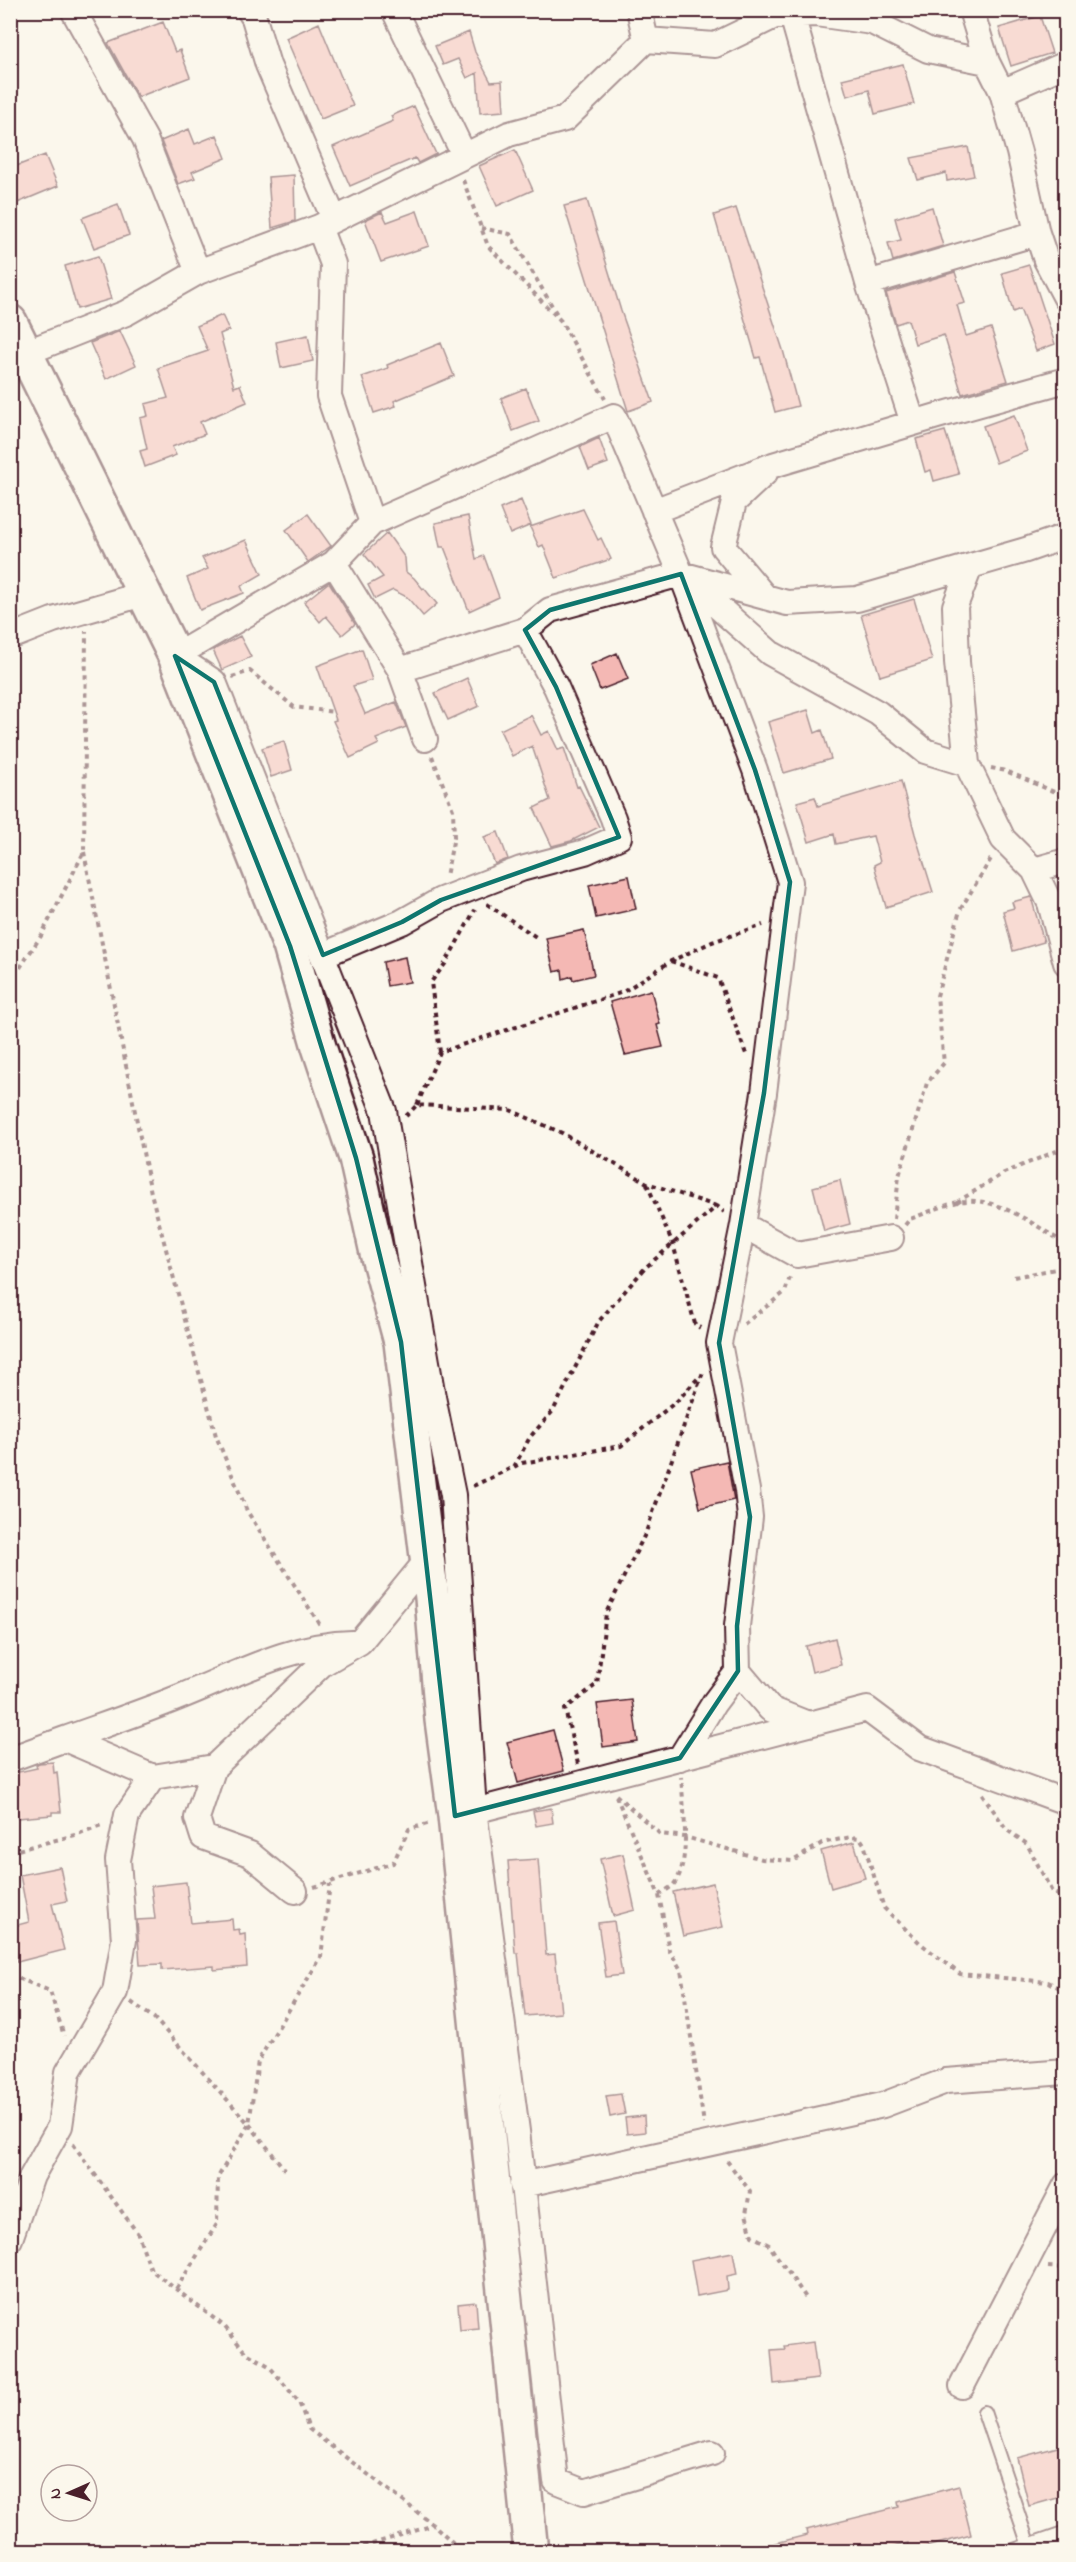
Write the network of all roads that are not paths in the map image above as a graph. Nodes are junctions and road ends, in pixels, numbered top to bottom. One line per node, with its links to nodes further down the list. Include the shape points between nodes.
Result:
1 (73, 10): 14 (street, via 145,139)
2 (249, 10): 12 (street)
3 (394, 10): 11 (street)
4 (639, 10): 7 (street)
5 (971, 10): 8 (street)
6 (796, 13): 7 (street, via 775,16 715,45); 8 (street, via 872,22 928,50); 15 (street)
7 (646, 40): 11 (street, via 565,119 509,134)
8 (987, 62): 10 (street)
9 (1065, 63): 10 (street)
10 (1002, 92): 13 (street)
11 (459, 157): 12 (street)
12 (327, 223): 14 (street); 23 (street, via 333,264 329,396)
13 (1036, 233): 15 (street); 16 (street)
14 (198, 272): 18 (street, via 126,313)
15 (868, 283): 20 (street)
16 (1065, 298)
17 (10, 322): 18 (main road)
18 (18, 356): 29 (main road)
19 (1065, 380): 20 (street)
20 (913, 423): 21 (street)
21 (773, 465): 22 (street); 30 (street, via 734,502 723,547)
22 (654, 511): 23 (street, via 614,416); 27 (street)
23 (372, 523): 25 (street)
24 (1065, 537): 26 (street)
25 (334, 562): 34 (street); 35 (street)
26 (970, 567): 28 (street); 31 (street)
27 (681, 573): 30 (street); 32 (street, via 550,610); 37 (street, via 770,653 878,713 925,751); 42 (street, via 755,770 790,882)
28 (925, 579): 30 (street, via 857,599 787,603); 31 (street)
29 (143, 594): 33 (street); 34 (main road)
30 (765, 597)
31 (955, 606): 37 (street)
32 (525, 630): 35 (street); 40 (street, via 556,687 619,837 441,900 402,922)
33 (10, 637)
34 (175, 656): 40 (street, via 214,682); 44 (main road, via 290,946 356,1158 401,1342)
35 (400, 670): 36 (street)
36 (424, 739)
37 (968, 764): 39 (street, via 1003,839)
38 (1065, 861): 39 (street)
39 (1034, 870): 41 (street, via 1050,903)
40 (322, 955): 54 (street, via 384,1111 453,1496)
41 (1065, 963)
42 (743, 1225): 43 (street, via 797,1255); 46 (street, via 719,1343 750,1517 737,1626)
43 (891, 1238)
44 (428, 1559): 45 (street); 54 (main road, via 442,1720)
45 (360, 1642): 48 (street, via 331,1643 287,1653); 51 (street, via 322,1664)
46 (738, 1671): 47 (street, via 770,1709); 49 (street)
47 (808, 1724): 49 (street); 53 (street, via 867,1709 919,1748)
48 (65, 1739): 50 (street); 52 (street)
49 (680, 1758): 54 (street)
50 (10, 1759)
51 (214, 1767): 52 (street); 55 (street, via 196,1818 203,1837 250,1854)
52 (153, 1777): 59 (street, via 127,1815 118,1860 124,1940 115,1992 68,2072 60,2126 32,2176)
53 (1065, 1802)
54 (465, 1813): 57 (street); 65 (main road)
55 (295, 1891)
56 (1065, 2072): 57 (street, via 946,2081 883,2105)
57 (522, 2185): 62 (street, via 556,2481 584,2492)
58 (1065, 2186): 60 (street)
59 (10, 2238)
60 (962, 2386)
61 (984, 2412): 64 (lane)
62 (712, 2453)
63 (1065, 2532): 64 (lane)
64 (1029, 2548): 66 (lane)
65 (531, 2552)
66 (1008, 2552)

